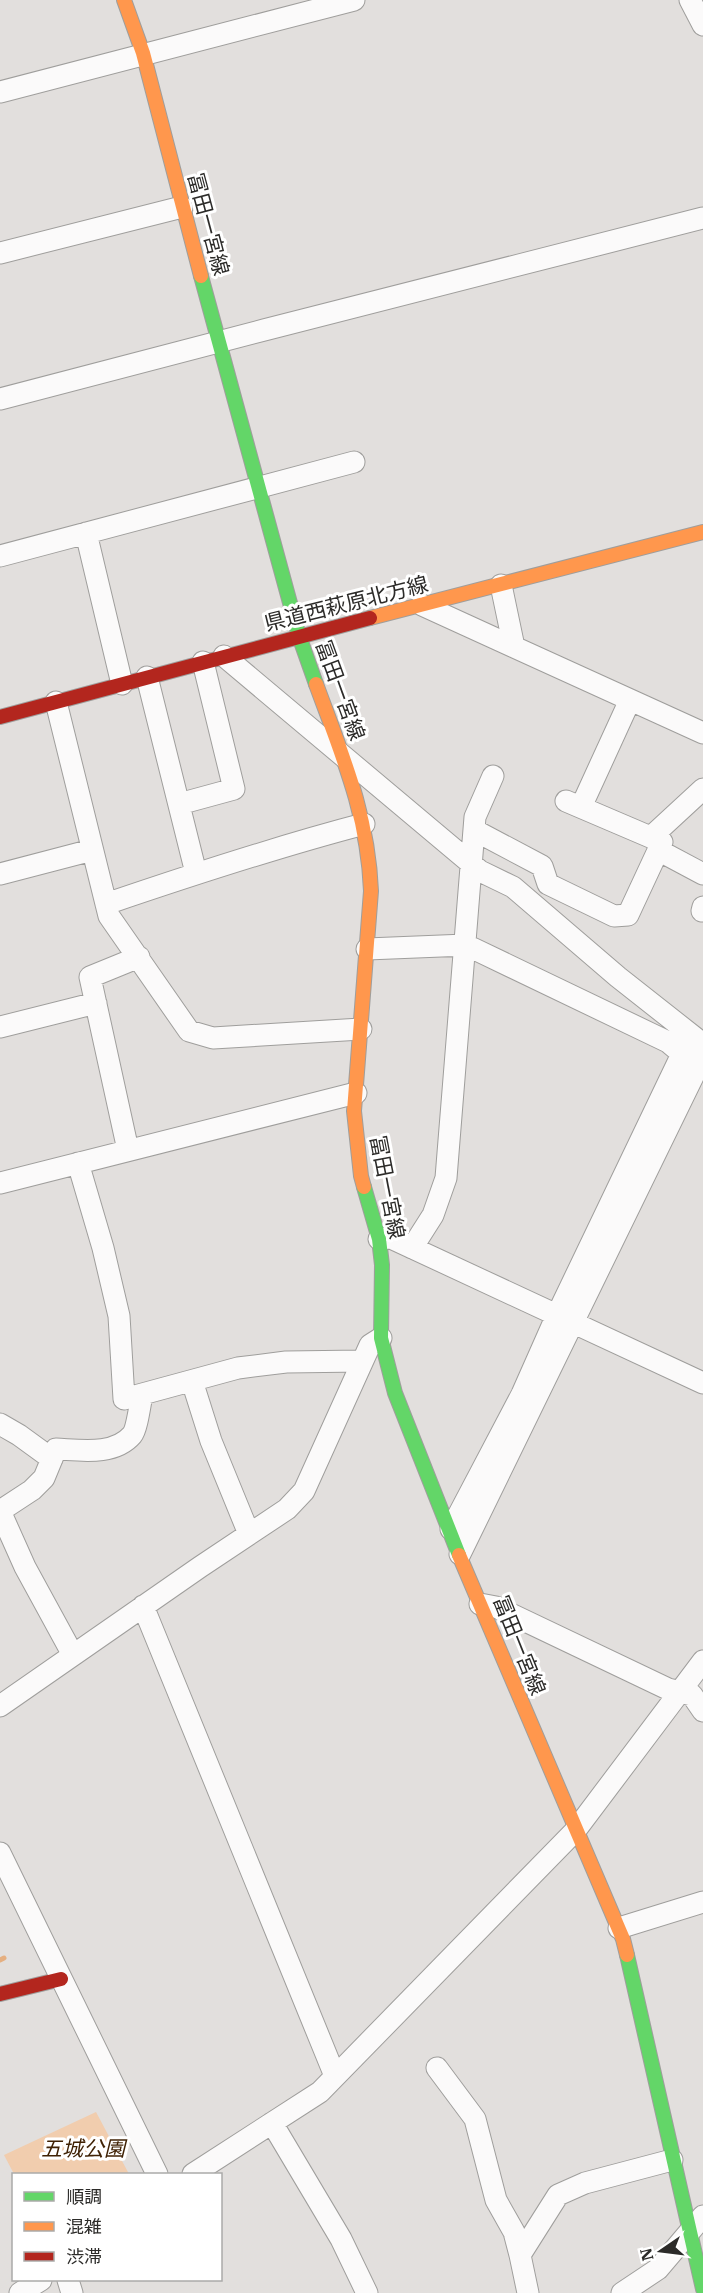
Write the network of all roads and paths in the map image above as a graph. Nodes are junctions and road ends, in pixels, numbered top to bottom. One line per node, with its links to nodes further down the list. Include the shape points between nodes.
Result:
1 (124, 0): 5 (main road, 冨田一宮線)
2 (354, 0): 5 (street)
3 (690, 0): 4 (street)
4 (703, 26)
5 (143, 53): 6 (street); 7 (main road, 冨田一宮線)
6 (0, 92)
7 (182, 207): 9 (street); 10 (main road, 冨田一宮線)
8 (703, 218): 10 (street)
9 (0, 253)
10 (220, 343): 11 (street); 13 (main road, 冨田一宮線)
11 (0, 399)
12 (354, 462): 13 (street)
13 (259, 486): 15 (street); 19 (main road, 冨田一宮線)
14 (703, 532): 17 (main road, 県道西萩原北方線)
15 (86, 533): 16 (street); 24 (street)
16 (0, 556)
17 (501, 585): 18 (main road, 県道西萩原北方線); 20 (street)
18 (422, 605): 19 (main road, 県道西萩原北方線); 20 (street)
19 (299, 636): 21 (main road, 県道西萩原北方線); 29 (main road, 冨田一宮線)
20 (514, 647): 25 (street)
21 (224, 657): 22 (main road, 県道西萩原北方線); 29 (street)
22 (203, 662): 23 (main road, 県道西萩原北方線); 32 (street, via 234,789)
23 (147, 677): 24 (main road, 県道西萩原北方線); 32 (street)
24 (122, 684): 26 (main road, 県道西萩原北方線)
25 (630, 700): 28 (street); 35 (street, via 574,804)
26 (56, 702): 27 (main road, 県道西萩原北方線); 36 (street)
27 (0, 717)
28 (703, 733)
29 (342, 754): 33 (main road, 冨田一宮線); 37 (street)
30 (493, 776): 34 (street, via 475,817)
31 (703, 789): 35 (street)
32 (179, 804): 38 (street)
33 (364, 824): 38 (street); 43 (main road, 冨田一宮線, via 371,891)
34 (474, 830): 35 (street, via 542,866 548,884 614,916 628,915); 37 (street)
35 (655, 843): 40 (street)
36 (92, 850): 39 (street); 41 (street)
37 (471, 863): 42 (street); 48 (street, via 513,887)
38 (196, 873): 41 (street)
39 (0, 874)
40 (703, 874)
41 (106, 904): 44 (street, via 109,916)
42 (466, 945): 43 (street); 49 (street, via 668,1042); 55 (street, via 446,1178 433,1215)
43 (367, 949): 47 (main road, 冨田一宮線)
44 (139, 957): 45 (street, via 90,977); 47 (street, via 189,1031 213,1038)
45 (96, 1003): 46 (street); 51 (street)
46 (0, 1027)
47 (361, 1029): 50 (main road, 冨田一宮線)
48 (703, 1044)
49 (697, 1062): 56 (street)
50 (356, 1093): 51 (street); 54 (main road, 冨田一宮線, via 354,1111 361,1176)
51 (128, 1150): 52 (street)
52 (78, 1163): 53 (street); 61 (street, via 119,1316 124,1399)
53 (0, 1183)
54 (379, 1239): 55 (street, via 391,1238); 57 (main road, 冨田一宮線)
55 (412, 1248): 56 (street)
56 (564, 1318): 60 (street); 65 (street); 67 (street)
57 (381, 1338): 58 (street, via 370,1345); 65 (main road, 冨田一宮線, via 395,1393)
58 (362, 1361): 59 (street, via 286,1362 238,1368); 66 (street, via 304,1491 287,1509)
59 (192, 1381): 61 (street); 66 (street, via 211,1441)
60 (703, 1383)
61 (142, 1395): 63 (street, via 133,1434 116,1447 88,1451 56,1449)
62 (0, 1424): 63 (street)
63 (52, 1459): 64 (street, via 44,1478 32,1490)
64 (0, 1511): 70 (street)
65 (451, 1529): 67 (main road, 冨田一宮線)
66 (249, 1534): 69 (street)
67 (460, 1554): 68 (main road, 冨田一宮線)
68 (480, 1604): 72 (street, via 496,1607 668,1689); 75 (main road, 冨田一宮線)
69 (143, 1606): 70 (street); 82 (street)
70 (73, 1655): 73 (street)
71 (703, 1661): 72 (street)
72 (681, 1691): 74 (street, via 692,1695); 75 (street)
73 (0, 1707)
74 (702, 1707)
75 (575, 1831): 78 (main road, 冨田一宮線); 82 (street)
76 (0, 1853): 79 (street)
77 (703, 1902): 78 (street)
78 (618, 1928): 84 (main road, 冨田一宮線)
79 (61, 1979): 80 (main road); 85 (street)
80 (0, 1994)
81 (437, 2068): 89 (street, via 475,2119 496,2200 514,2232)
82 (335, 2076): 83 (street, via 320,2092)
83 (272, 2123): 86 (street); 93 (street, via 341,2239)
84 (672, 2160): 88 (main road, 冨田一宮線); 89 (street, via 585,2183 558,2195)
85 (157, 2173)
86 (196, 2173)
87 (703, 2216): 88 (street)
88 (689, 2234): 91 (main road, 冨田一宮線); 95 (street, via 658,2269)
89 (520, 2255): 94 (street)
90 (39, 2281): 92 (street)
91 (703, 2289)
92 (20, 2293)
93 (367, 2293)
94 (528, 2293)
95 (622, 2293)

